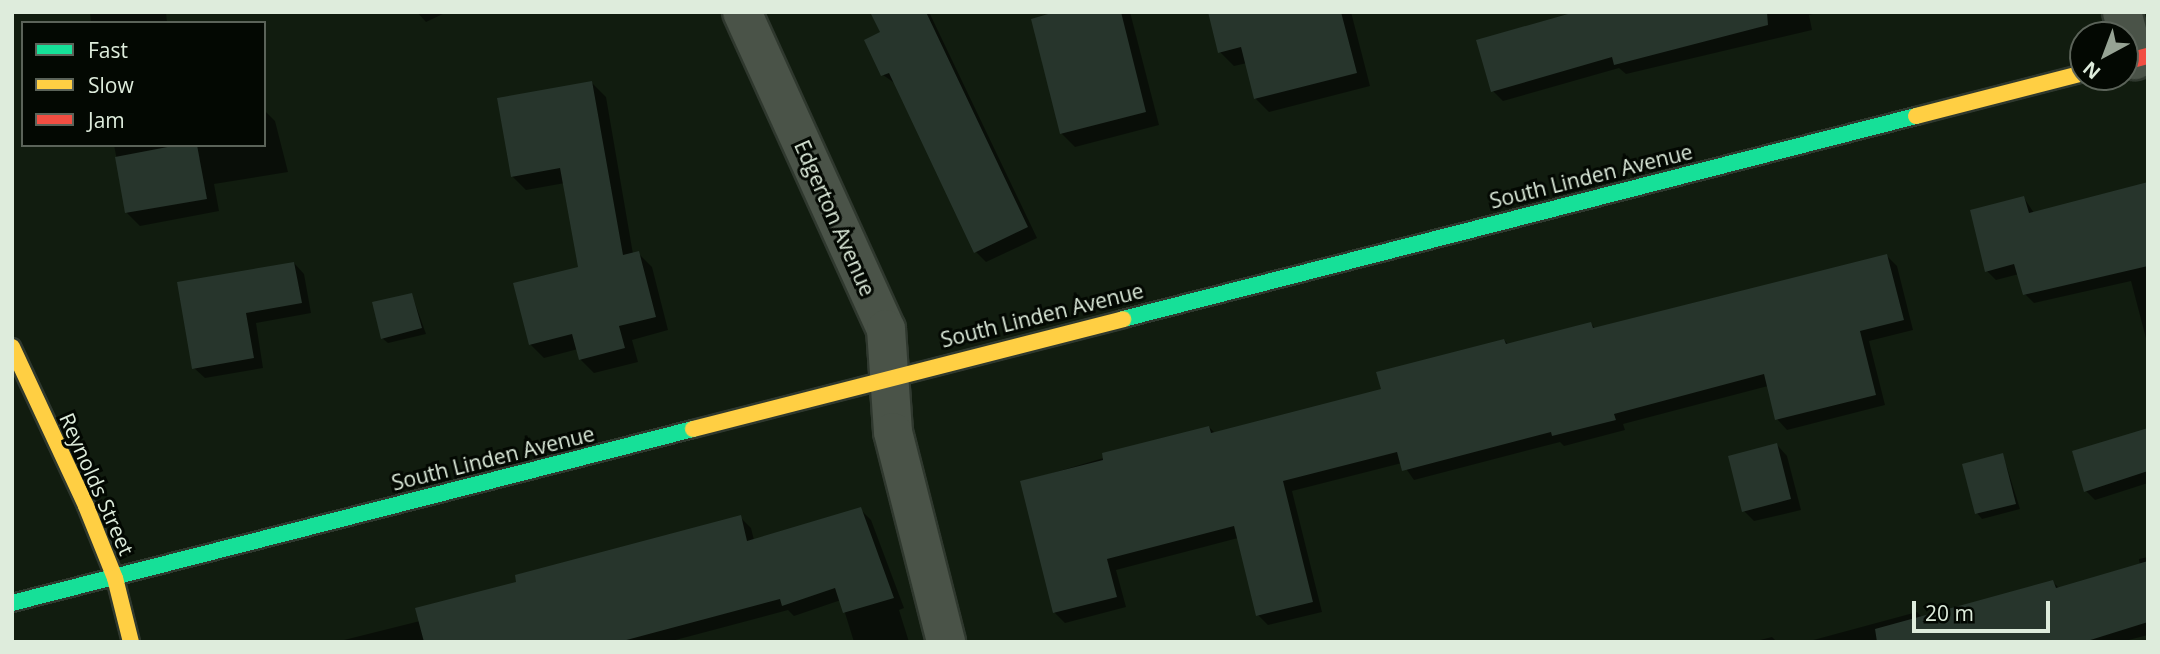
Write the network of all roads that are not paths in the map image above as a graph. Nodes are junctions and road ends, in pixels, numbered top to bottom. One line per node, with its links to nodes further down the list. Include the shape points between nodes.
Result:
1 (742, 12): 4 (street, Edgerton Avenue, via 886,329)
2 (2069, 77): 4 (street, South Linden Avenue)
3 (12, 347): 5 (street, Reynolds Street)
4 (890, 377): 5 (street, South Linden Avenue); 8 (street, Edgerton Avenue, via 893,432)
5 (115, 578): 6 (street, South Linden Avenue); 7 (street, Reynolds Street)
6 (12, 603)
7 (131, 642)
8 (946, 642)

